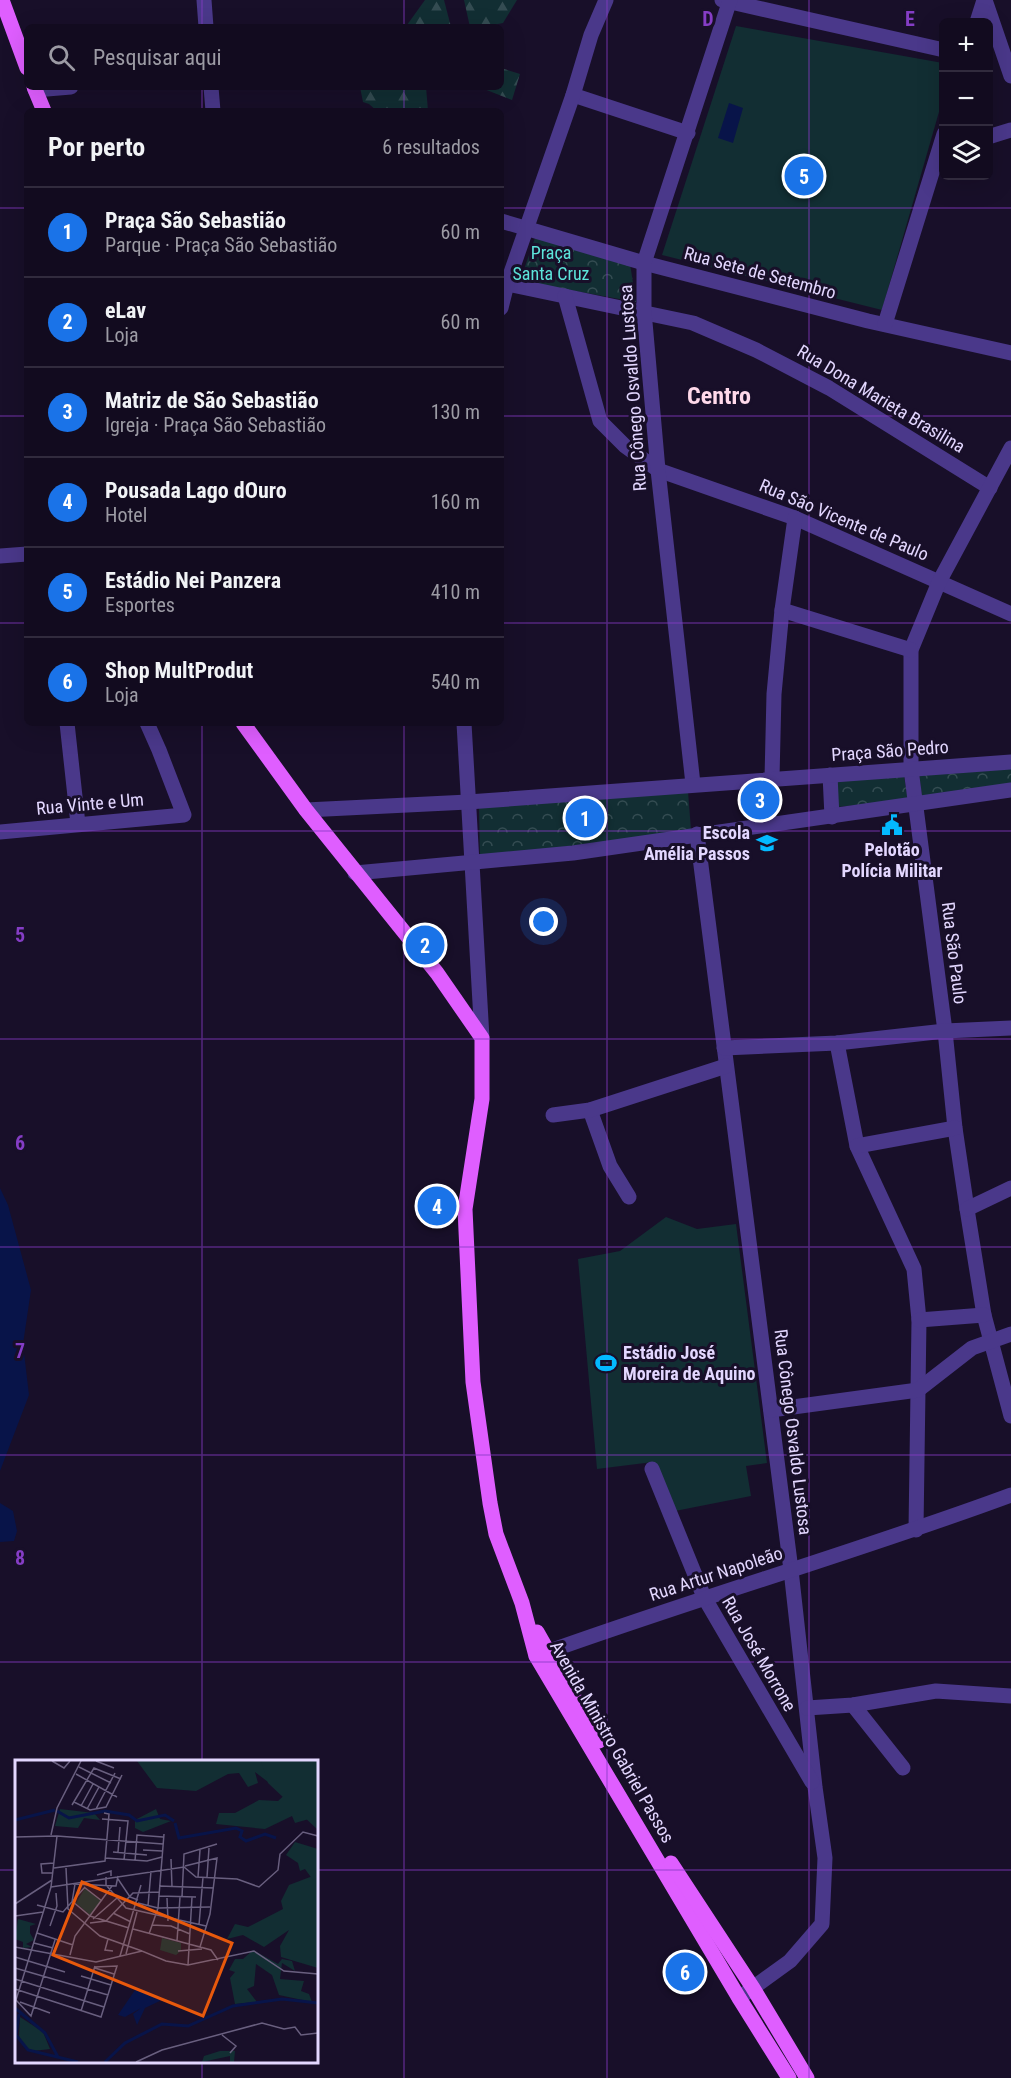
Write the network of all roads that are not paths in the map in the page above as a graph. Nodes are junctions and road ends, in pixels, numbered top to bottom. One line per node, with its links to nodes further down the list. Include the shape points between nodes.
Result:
1 (2, 0): 9 (main road)
2 (204, 0): 7 (street)
3 (606, 0): 13 (street)
4 (984, 0): 6 (street); 10 (street)
5 (727, 1): 8 (street); 17 (street, Rua Cônego Osvaldo Lustosa)
6 (978, 18)
7 (206, 24)
8 (939, 49)
9 (24, 60)
10 (1011, 76)
11 (34, 90): 14 (main road)
12 (211, 90): 15 (street)
13 (573, 95): 17 (street); 21 (street)
14 (43, 108)
15 (213, 108)
16 (1011, 130): 18 (street)
17 (688, 133): 22 (street, Rua Cônego Osvaldo Lustosa)
18 (993, 135)
19 (939, 159): 27 (street)
20 (504, 222): 21 (street, Rua Sete de Setembro)
21 (528, 228): 22 (street, Rua Sete de Setembro); 23 (street)
22 (644, 263): 26 (street, Rua Cônego Osvaldo Lustosa); 27 (street, Rua Sete de Setembro)
23 (507, 284): 24 (street); 25 (street, Rua Dona Marieta Brasilina)
24 (504, 296)
25 (565, 296): 26 (street, Rua Dona Marieta Brasilina); 30 (street, Rua São Vicente de Paulo, via 600,421)
26 (644, 311): 30 (street, Rua Cônego Osvaldo Lustosa); 31 (street, Rua Dona Marieta Brasilina, via 693,323 756,350 830,388)
27 (885, 324): 28 (street, Rua Sete de Setembro)
28 (1011, 353)
29 (1011, 448): 31 (street, Rua São Paulo)
30 (658, 470): 32 (street, Rua São Vicente de Paulo); 47 (street, Rua Cônego Osvaldo Lustosa)
31 (990, 488): 35 (street, Rua São Paulo)
32 (795, 518): 35 (street, Rua São Vicente de Paulo); 36 (street)
33 (24, 554): 34 (street)
34 (0, 556)
35 (939, 582): 37 (street, Rua São Vicente de Paulo); 38 (street, Rua São Paulo)
36 (782, 610): 38 (street); 46 (street)
37 (1011, 614)
38 (911, 650): 44 (street, Rua São Paulo)
39 (66, 726): 53 (street)
40 (148, 726): 53 (street, Rua Vinte e Um, via 183,814)
41 (245, 726): 51 (main road)
42 (465, 726): 49 (street)
43 (1011, 762): 44 (street, Praça São Pedro)
44 (910, 769): 45 (street, Praça São Pedro); 50 (street, Rua São Paulo)
45 (830, 775): 46 (street, Praça São Pedro); 52 (street)
46 (772, 778): 47 (street, Praça São Pedro)
47 (693, 784): 49 (street, Praça São Pedro)
48 (1011, 790): 50 (street)
49 (468, 802): 51 (street, Praça São Pedro); 56 (street)
50 (915, 803): 52 (street); 59 (street, Rua São Paulo)
51 (306, 810): 57 (main road)
52 (832, 817): 55 (street)
53 (78, 824): 54 (street, Rua Vinte e Um)
54 (0, 832)
55 (697, 834): 56 (street, via 573,853); 62 (street, Rua Cônego Osvaldo Lustosa)
56 (473, 861): 57 (street); 60 (street)
57 (355, 873): 60 (main road, via 437,973)
58 (1011, 1028): 59 (street)
59 (945, 1031): 61 (street); 66 (street, Rua São Paulo)
60 (482, 1038): 83 (main road, Avenida Ministro Gabriel Passos, via 482,1099 465,1209 473,1382 496,1534)
61 (837, 1043): 62 (street); 67 (street)
62 (724, 1048): 63 (street, Rua Cônego Osvaldo Lustosa)
63 (726, 1066): 64 (street); 76 (street, Rua Cônego Osvaldo Lustosa)
64 (590, 1110): 65 (street); 69 (street, via 610,1166)
65 (553, 1115)
66 (955, 1128): 67 (street); 70 (street, Rua São Paulo)
67 (857, 1146): 72 (street, via 914,1269)
68 (1011, 1188): 70 (street)
69 (629, 1197)
70 (967, 1209): 71 (street, Rua São Paulo)
71 (984, 1315): 72 (street); 74 (street, Rua São Paulo)
72 (919, 1320): 75 (street)
73 (1011, 1334): 74 (street)
74 (990, 1341): 75 (street, via 972,1348); 77 (street, Rua São Paulo)
75 (918, 1390): 76 (street); 80 (street)
76 (771, 1410): 81 (street, Rua Cônego Osvaldo Lustosa)
77 (1011, 1416)
78 (652, 1469): 82 (street, Rua José Morrone)
79 (1011, 1496): 80 (street, Rua Artur Napoleão)
80 (916, 1530): 81 (street, Rua Artur Napoleão)
81 (791, 1570): 82 (street, Rua Artur Napoleão); 86 (street, Rua Cônego Osvaldo Lustosa)
82 (704, 1597): 83 (street, Rua Artur Napoleão); 88 (street, Rua José Morrone)
83 (541, 1654): 89 (main road, Avenida Ministro Gabriel Passos)
84 (1011, 1696): 85 (street, via 936,1691)
85 (853, 1705): 86 (street); 87 (street)
86 (807, 1708): 88 (street, Rua Cônego Osvaldo Lustosa)
87 (903, 1768)
88 (815, 1787): 90 (street, Rua Cônego Osvaldo Lustosa, via 825,1858 822,1924 790,1961)
89 (625, 1795): 90 (main road); 91 (main road, Avenida Ministro Gabriel Passos)
90 (753, 1988): 91 (street, Rua Cônego Osvaldo Lustosa); 93 (main road)
91 (739, 1998): 92 (main road, Avenida Ministro Gabriel Passos)
92 (789, 2078)
93 (807, 2078)

